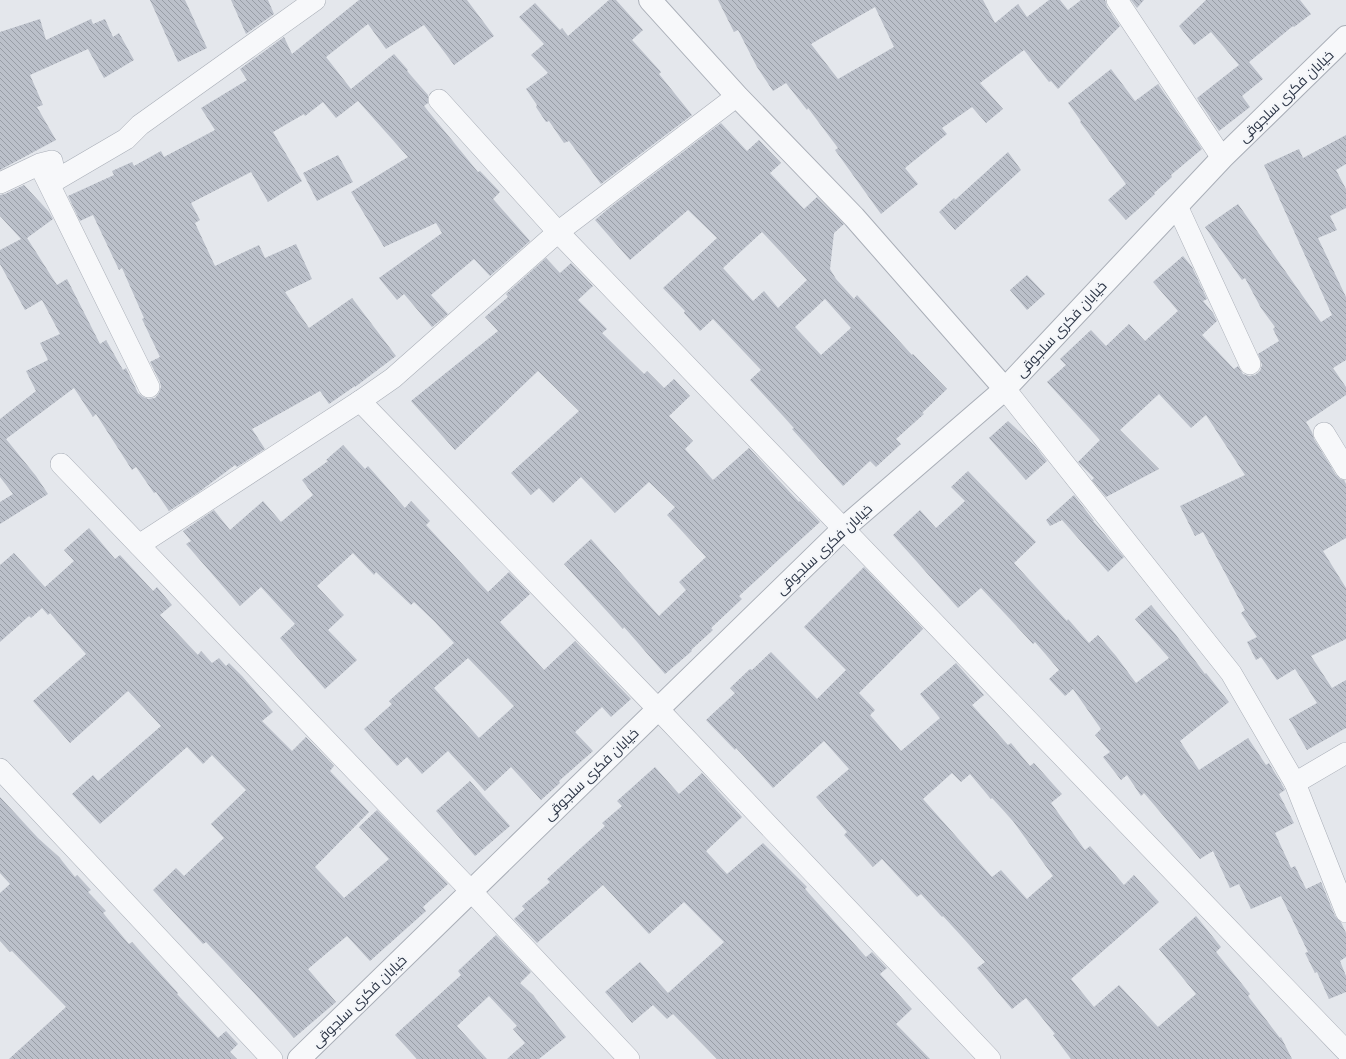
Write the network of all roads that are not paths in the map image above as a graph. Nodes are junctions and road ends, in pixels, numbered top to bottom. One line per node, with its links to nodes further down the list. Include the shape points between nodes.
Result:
1 (315, 0): 8 (street, via 113,147 56,180 52,161)
2 (650, 0): 5 (street)
3 (1117, 0): 7 (street)
4 (1346, 37): 7 (street, خیابان فکری سلجوقی)
5 (737, 96): 11 (street); 14 (street, via 854,217)
6 (439, 100): 11 (street)
7 (1222, 158): 10 (street, خیابان فکری سلجوقی)
8 (40, 164): 9 (street); 13 (street)
9 (0, 184)
10 (1177, 206): 12 (street); 14 (street, خیابان فکری سلجوقی)
11 (558, 232): 15 (street, via 393,378); 19 (street)
12 (1250, 364)
13 (149, 387)
14 (1004, 389): 19 (street, خیابان فکری سلجوقی); 24 (street, via 1231,673)
15 (360, 401): 20 (street); 21 (street)
16 (1324, 433): 18 (street)
17 (61, 464): 20 (street)
18 (1346, 469)
19 (844, 528): 21 (street, خیابان فکری سلجوقی); 27 (street)
20 (139, 545): 25 (street)
21 (658, 709): 25 (street, خیابان فکری سلجوقی); 31 (street)
22 (1346, 753): 24 (street)
23 (0, 770): 28 (street)
24 (1295, 784): 26 (street)
25 (471, 891): 29 (street, خیابان فکری سلجوقی); 30 (street)
26 (1346, 912)
27 (1346, 1051)
28 (272, 1059)
29 (299, 1059)
30 (629, 1059)
31 (990, 1059)

